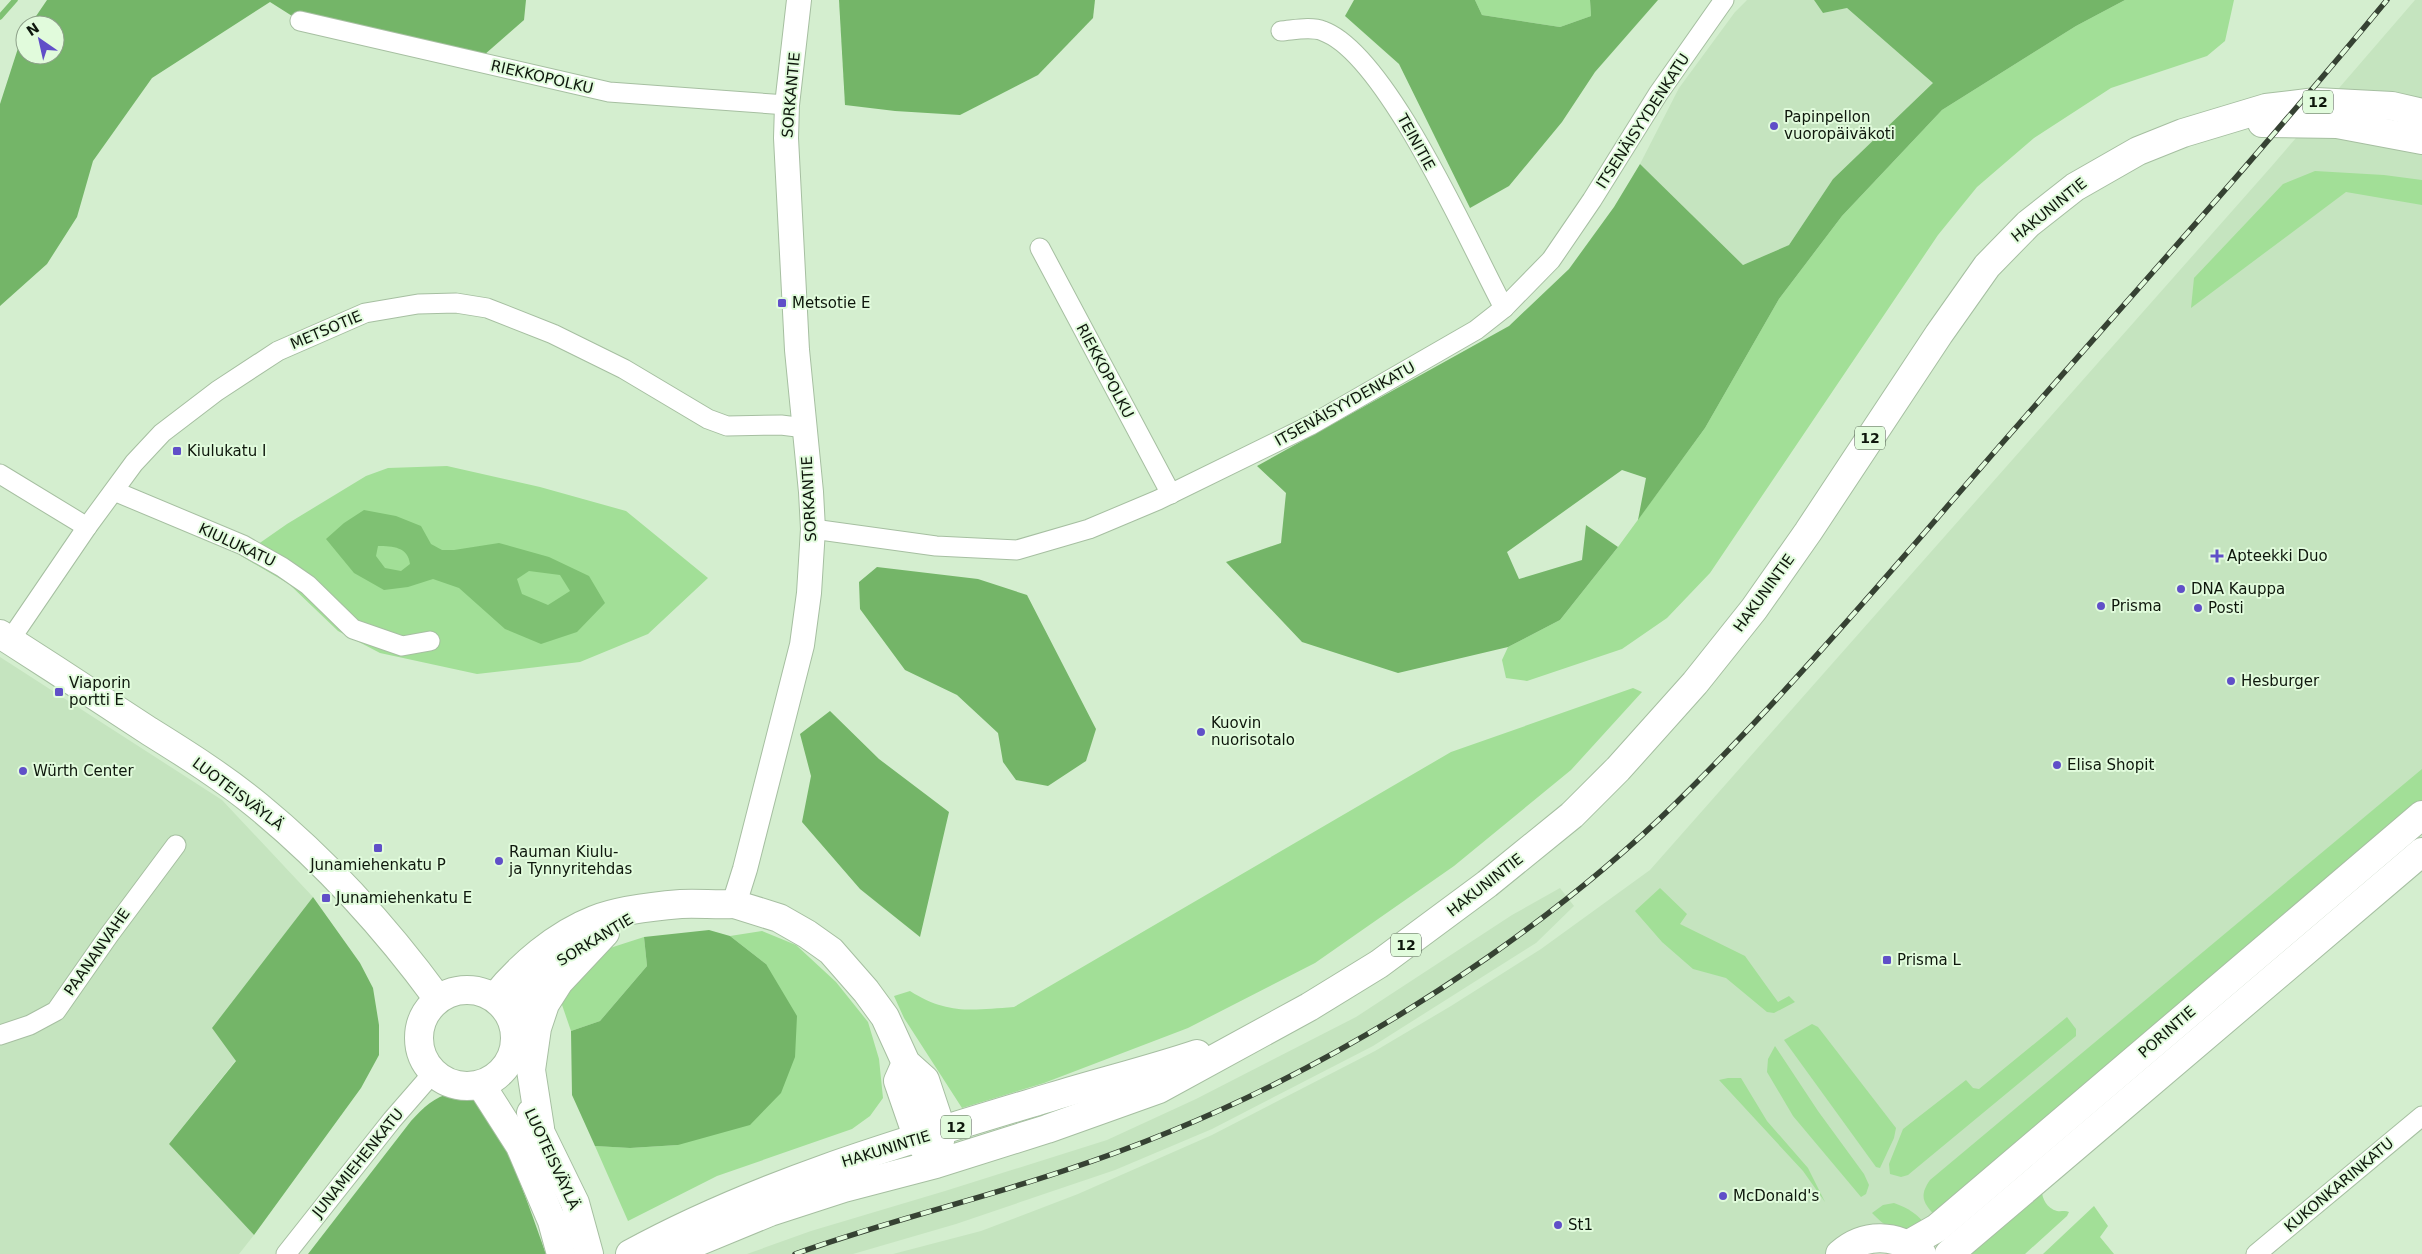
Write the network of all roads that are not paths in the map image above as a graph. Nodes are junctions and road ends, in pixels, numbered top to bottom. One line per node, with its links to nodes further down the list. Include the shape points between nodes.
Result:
1 (799, 0): 5 (street, SORKANTIE)
2 (1724, 0): 10 (street, ITSENÄISYYDENKATU, via 1658,94 1551,260)
3 (300, 21): 5 (street, RIEKKOPOLKU, via 609,92)
4 (1282, 31): 10 (street, TEINITIE, via 1323,31 1357,56 1375,77 1393,100 1412,134)
5 (787, 105): 11 (street, SORKANTIE, via 797,350)
6 (2422, 113): 7 (main road, HAKUNINTIE / 12, via 2392,106 2316,102 2266,108)
7 (2216, 122): 8 (main road, HAKUNINTIE / 12, via 2337,124); 28 (main road, HAKUNINTIE / 12, via 2138,151 2103,169 2050,206 2007,244 1987,266 1754,609 1689,690 1618,769 1537,844 1434,924 1379,964)
8 (2422, 140)
9 (1040, 248): 14 (street, RIEKKOPOLKU)
10 (1504, 308): 14 (street, ITSENÄISYYDENKATU, via 1476,330 1311,425)
11 (805, 428): 13 (street, METSOTIE, via 727,426 708,419 624,369 553,334 486,308 456,303 418,304 365,313 278,351 217,391 162,433); 16 (street, SORKANTIE)
12 (0, 474): 15 (street)
13 (114, 491): 15 (street, METSOTIE); 17 (street, KIULUKATU, via 243,545 282,566 308,585 353,629 402,646)
14 (1171, 494): 16 (street, ITSENÄISYYDENKATU, via 1089,529 1017,550 936,546)
15 (87, 527): 18 (street, METSOTIE)
16 (813, 529): 22 (street, SORKANTIE, via 802,645)
17 (430, 641)
18 (3, 643): 26 (main road, LUOTEISVÄYLÄ, via 191,758 256,805 341,884 406,957)
19 (2422, 816): 38 (main road, PORINTIE)
20 (176, 845): 29 (street, PAANANVAHE, via 56,1011 30,1025)
21 (2422, 852): 44 (main road, PORINTIE)
22 (734, 904): 23 (main road, SORKANTIE); 35 (main road, via 779,918 807,934 831,951 866,991 885,1017 906,1063 925,1080)
23 (648, 908): 24 (main road, SORKANTIE); 25 (main road, SORKANTIE, via 594,920 554,943 512,976)
24 (605, 933): 27 (main road, SORKANTIE, via 550,967 530,991); 34 (main road, via 559,982 545,1004 536,1028 531,1070)
25 (495, 997): 26 (main road, via 465,990); 27 (main road, via 512,1015)
26 (438, 999): 31 (main road, via 420,1025 419,1048)
27 (514, 1025): 30 (main road, via 513,1051)
28 (1265, 1032): 35 (main road, HAKUNINTIE / 12); 36 (main road, HAKUNINTIE / 12, via 1159,1089)
29 (0, 1035)
30 (506, 1069): 32 (main road); 34 (main road, LUOTEISVÄYLÄ)
31 (432, 1074): 32 (main road, via 449,1085); 39 (street, JUNAMIEHENKATU)
32 (481, 1085): 40 (main road, LUOTEISVÄYLÄ, via 520,1146 552,1221)
33 (2422, 1116): 45 (street, KUKONKARINKATU)
34 (540, 1128): 41 (main road, LUOTEISVÄYLÄ, via 575,1203)
35 (930, 1135): 36 (main road); 37 (main road, HAKUNINTIE / 12, via 814,1171)
36 (936, 1164): 37 (main road, HAKUNINTIE / 12, via 844,1188)
37 (661, 1248): 42 (main road, HAKUNINTIE / 12)
38 (1915, 1249): 43 (main road, via 1894,1239 1878,1237 1859,1241)
39 (286, 1254)
40 (561, 1254)
41 (589, 1254)
42 (630, 1254)
43 (1840, 1254)
44 (1949, 1254)
45 (2256, 1254)

